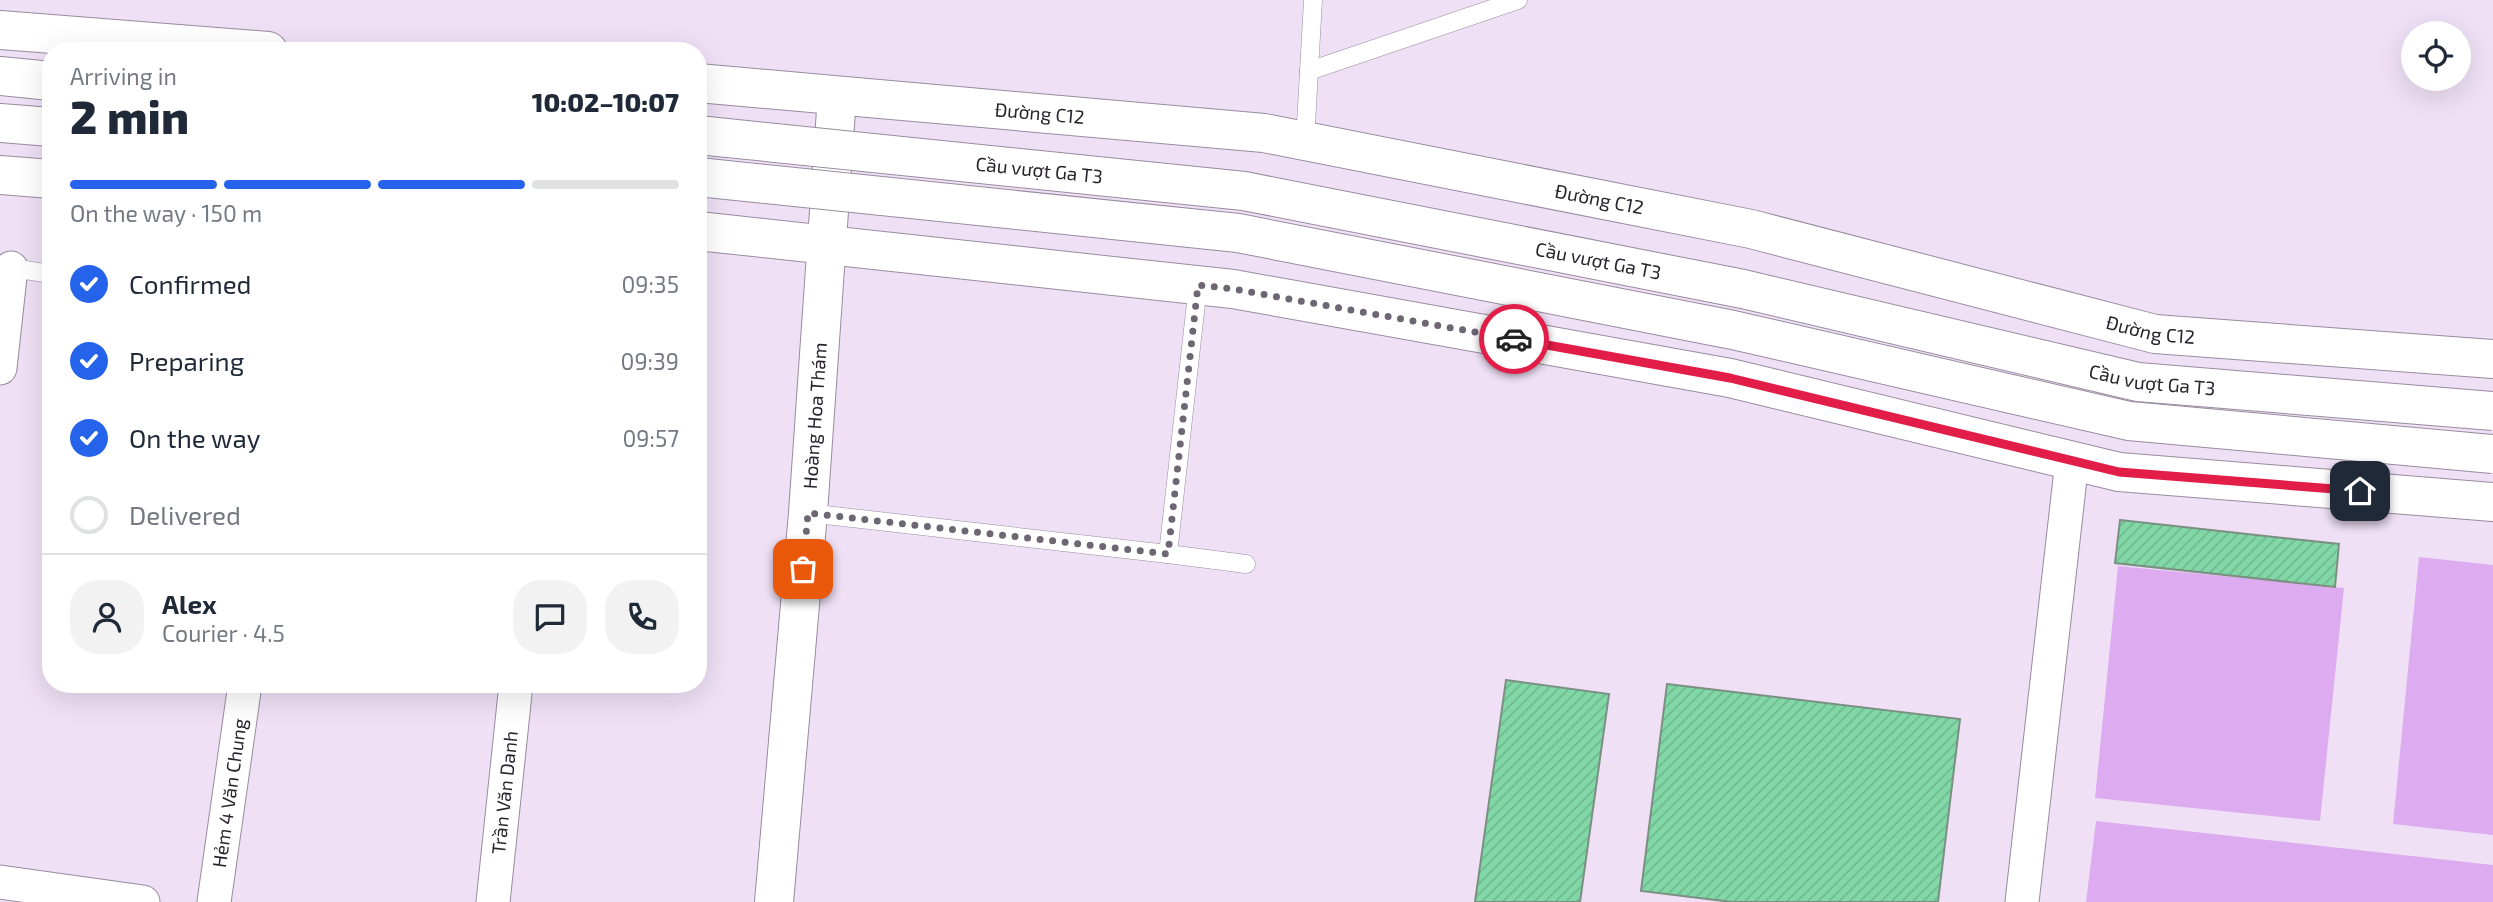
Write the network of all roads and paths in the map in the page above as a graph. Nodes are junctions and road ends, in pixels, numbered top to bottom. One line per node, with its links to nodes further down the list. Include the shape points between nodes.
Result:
1 (1313, 0): 5 (lane)
2 (1518, 0): 5 (lane)
3 (0, 30): 4 (main road)
4 (153, 42)
5 (1309, 71): 13 (lane)
6 (0, 76): 7 (main road)
7 (42, 80)
8 (707, 84): 9 (main road, Đường C12)
9 (837, 96): 13 (main road, Đường C12, via 1264,133); 18 (main road, Hoàng Hoa Thám)
10 (0, 123): 11 (main road)
11 (42, 126)
12 (707, 136): 24 (main road, Cầu vượt Ga T3, bridge, via 1244,191 1743,289 2138,382)
13 (1306, 142): 22 (main road, Đường C12, via 1751,229 2155,334)
14 (0, 175): 15 (main road)
15 (42, 178)
16 (707, 178): 25 (main road, bridge, via 1238,233 1732,330 2129,421)
17 (707, 232): 18 (main road)
18 (828, 244): 21 (main road); 28 (main road, Hoàng Hoa Thám)
19 (6, 267): 20 (lane); 23 (street)
20 (42, 273)
21 (1198, 285): 26 (main road, via 1730,378); 29 (lane)
22 (2493, 359)
23 (0, 368)
24 (2493, 411)
25 (2493, 454)
26 (2072, 461): 27 (main road, via 2119,472); 38 (street)
27 (2493, 502)
28 (808, 513): 29 (lane); 37 (main road, Hoàng Hoa Thám)
29 (1168, 554): 30 (lane)
30 (1245, 564)
31 (244, 693): 35 (street, Hẻm 4 Văn Chung)
32 (515, 693): 36 (street, Trần Văn Danh)
33 (0, 882): 34 (street)
34 (143, 902)
35 (214, 902)
36 (493, 902)
37 (774, 902)
38 (2022, 902)

